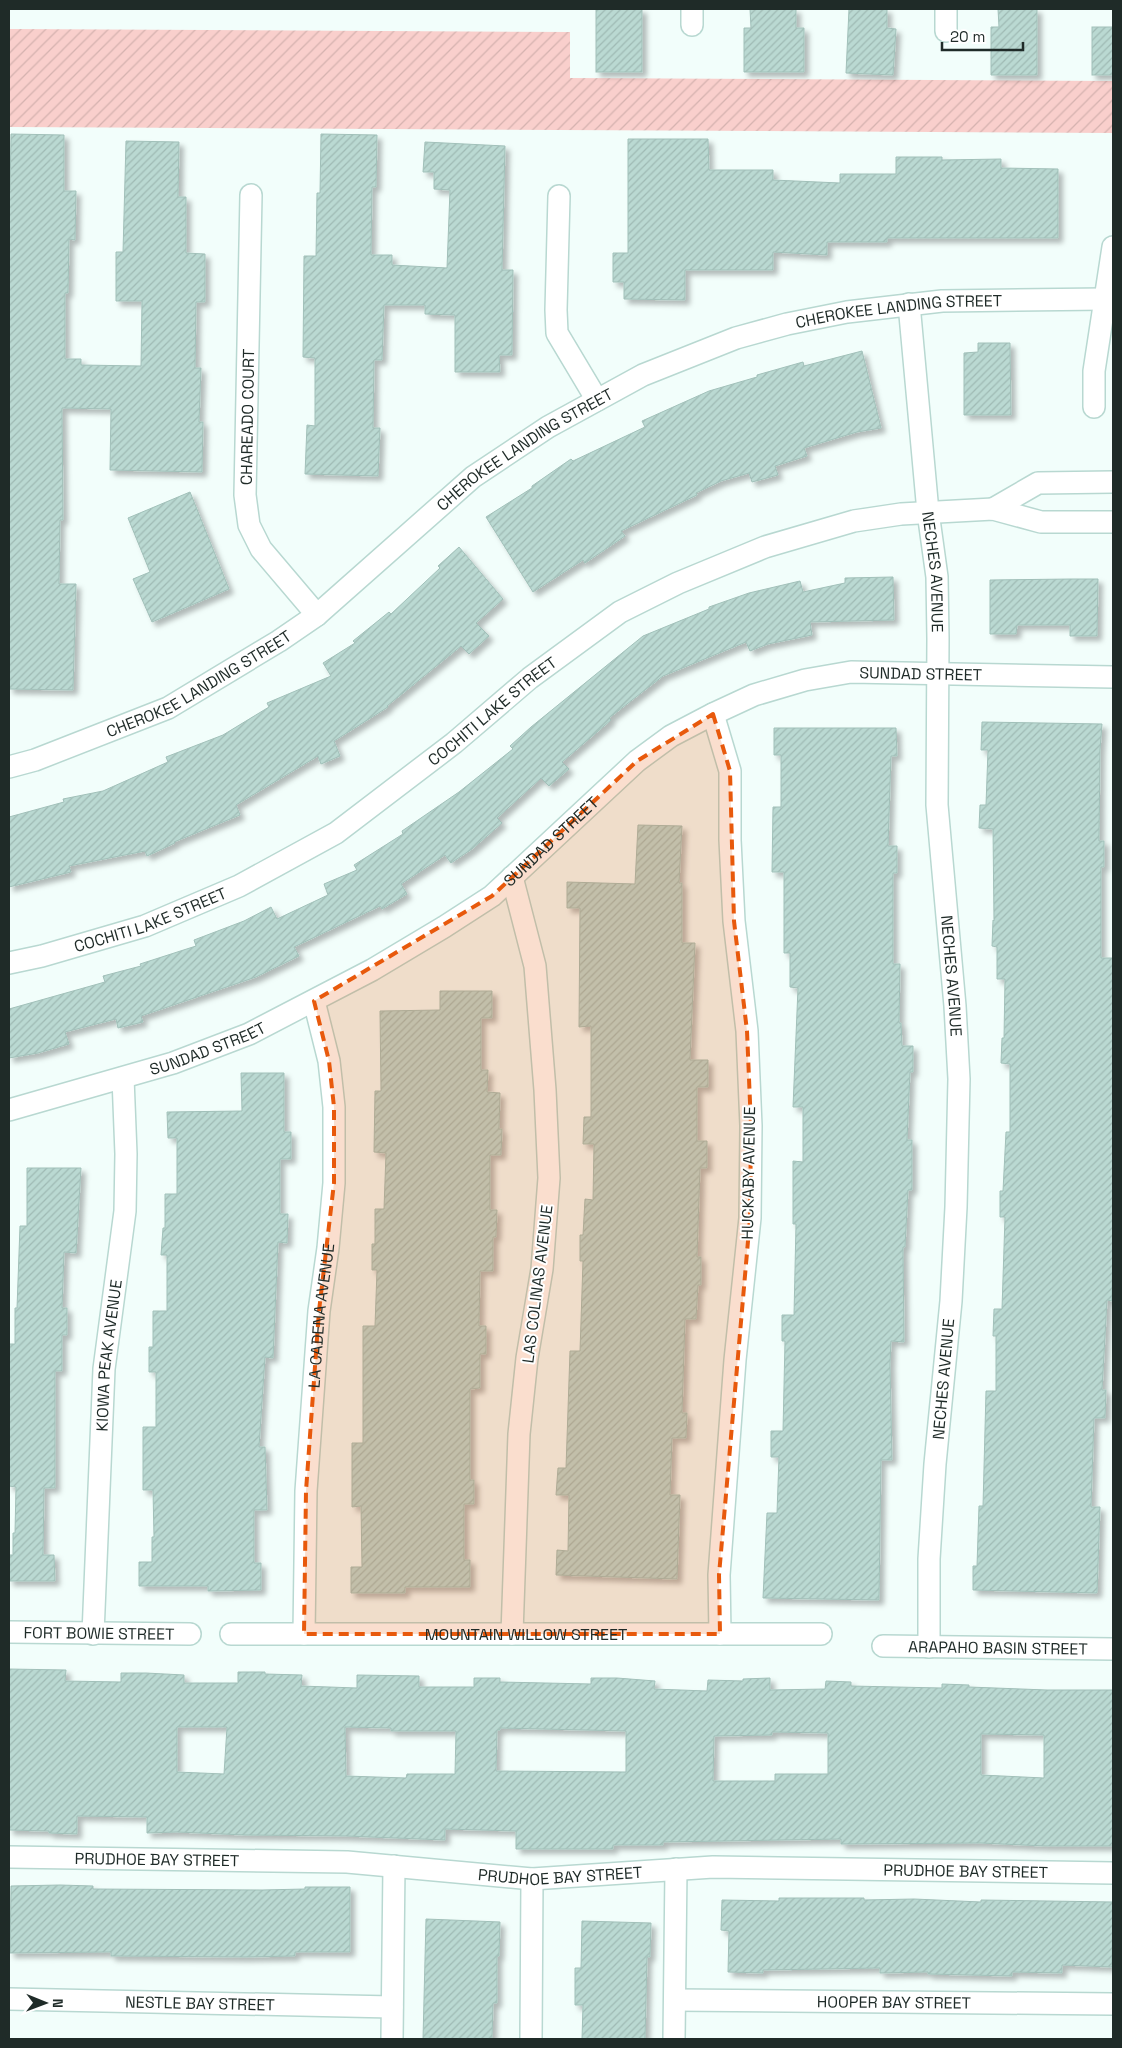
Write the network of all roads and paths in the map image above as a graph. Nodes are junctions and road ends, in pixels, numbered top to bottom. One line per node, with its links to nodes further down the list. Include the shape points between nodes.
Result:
1 (946, 9): 2 (street)
2 (946, 31)
3 (251, 195): 14 (street, CHAREADO COURT, via 245,495 249,525 261,549)
4 (559, 196): 8 (street, via 558,332)
5 (1113, 247): 6 (street)
6 (1105, 298): 7 (street, CHEROKEE LANDING STREET, via 950,300); 9 (street, via 1094,372)
7 (909, 304): 8 (street, CHEROKEE LANDING STREET, via 847,312 736,338 643,375); 12 (street, NECHES AVENUE)
8 (597, 400): 14 (street, CHEROKEE LANDING STREET, via 548,426 473,476)
9 (1094, 407)
10 (1113, 482): 11 (street, COCHITI LAKE STREET, via 1038,483)
11 (993, 509): 12 (street, COCHITI LAKE STREET); 13 (street, COCHITI LAKE STREET, via 1041,522)
12 (928, 512): 15 (street, NECHES AVENUE, via 937,576); 20 (street, COCHITI LAKE STREET, via 836,526 765,547 669,587 620,612 530,678 454,744 336,833 238,886 145,926)
13 (1113, 522)
14 (317, 615): 18 (street, CHEROKEE LANDING STREET, via 279,642 168,708)
15 (938, 673): 16 (street, SUNDAD STREET); 17 (street, SUNDAD STREET, via 851,672 805,680 754,695); 33 (street, NECHES AVENUE, via 937,805 959,1079 951,1301 930,1549)
16 (1113, 677)
17 (712, 714): 19 (street, SUNDAD STREET, via 671,736 637,761); 30 (street, HUCKABY AVENUE, via 730,771 734,921 747,1031 751,1126 750,1218 735,1360 720,1566)
18 (9, 767)
19 (512, 877): 21 (street, SUNDAD STREET, via 492,896 444,928); 29 (street, LAS COLINAS AVENUE, via 535,966 549,1178 542,1269 527,1358 519,1434)
20 (9, 963)
21 (314, 1001): 22 (street, SUNDAD STREET, via 249,1034 173,1063); 28 (street, LA CADENA AVENUE, via 329,1061 334,1107 334,1183 319,1311 306,1491)
22 (122, 1078): 23 (street, SUNDAD STREET); 25 (street, KIOWA PEAK AVENUE, via 125,1211 104,1369)
23 (9, 1110)
24 (9, 1632): 25 (street, FORT BOWIE STREET)
25 (93, 1634): 26 (street, FORT BOWIE STREET)
26 (190, 1634)
27 (231, 1634): 28 (street, MOUNTAIN WILLOW STREET)
28 (304, 1634): 29 (street, MOUNTAIN WILLOW STREET)
29 (512, 1634): 30 (street, MOUNTAIN WILLOW STREET)
30 (720, 1634): 31 (street, MOUNTAIN WILLOW STREET)
31 (821, 1634)
32 (882, 1646): 33 (street, ARAPAHO BASIN STREET)
33 (929, 1647): 34 (street, ARAPAHO BASIN STREET)
34 (1113, 1649)
35 (9, 1857): 36 (street, PRUDHOE BAY STREET, via 337,1862)
36 (394, 1866): 39 (street, PRUDHOE BAY STREET); 43 (street)
37 (676, 1869): 38 (street, PRUDHOE BAY STREET); 39 (street, PRUDHOE BAY STREET); 41 (street)
38 (1113, 1873)
39 (532, 1879): 45 (street)
40 (9, 2000): 43 (street, NESTLE BAY STREET)
41 (675, 2000): 42 (street, HOOPER BAY STREET); 46 (street)
42 (1113, 2004)
43 (392, 2007): 44 (street)
44 (392, 2039)
45 (531, 2039)
46 (674, 2039)

